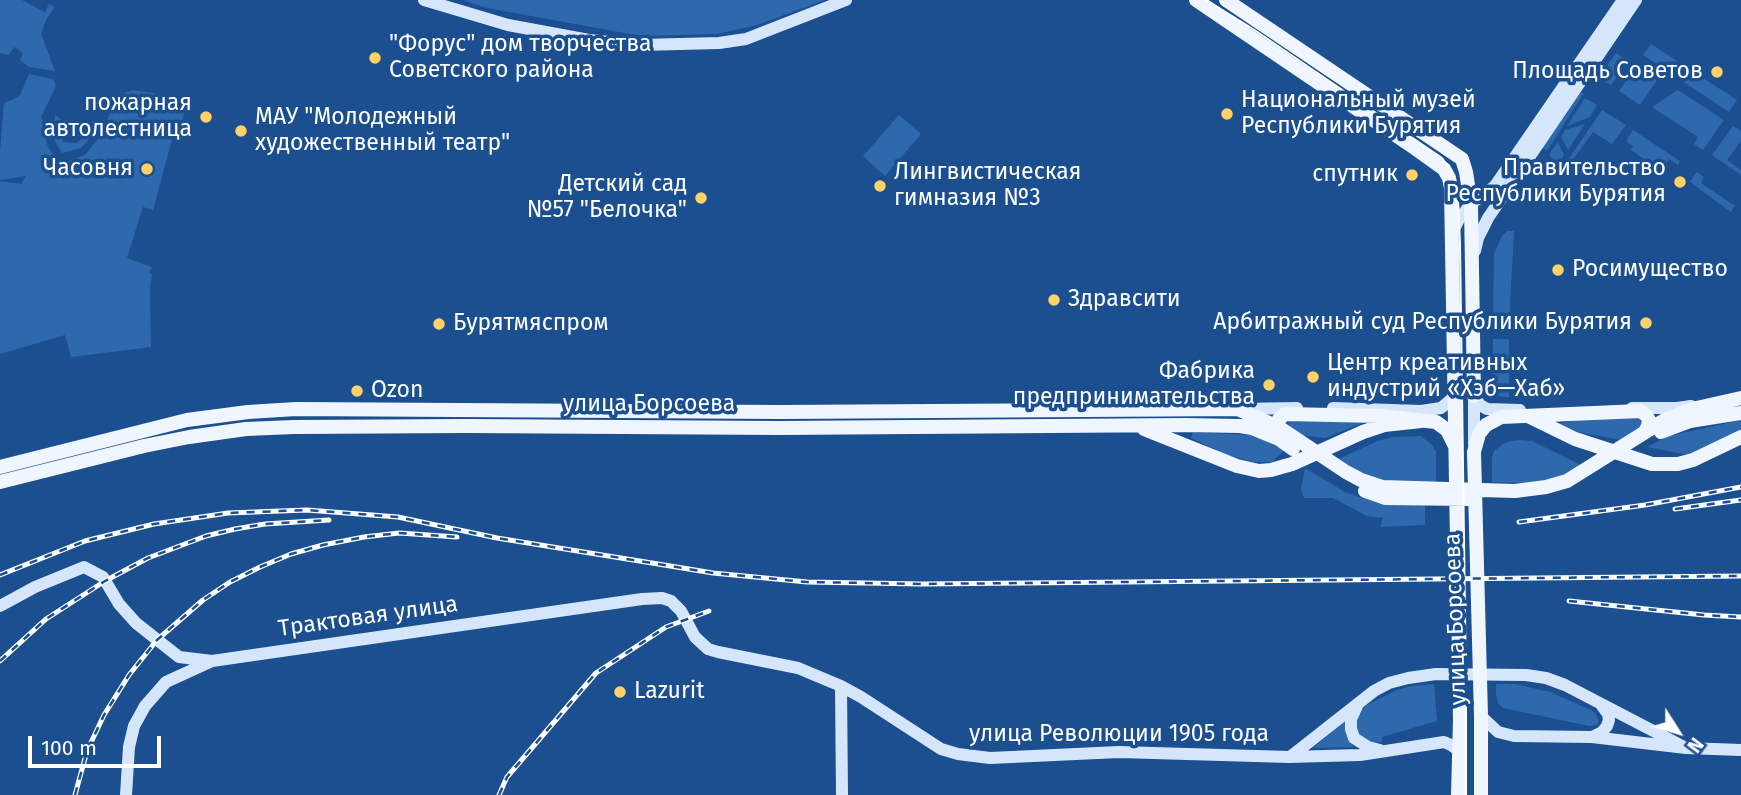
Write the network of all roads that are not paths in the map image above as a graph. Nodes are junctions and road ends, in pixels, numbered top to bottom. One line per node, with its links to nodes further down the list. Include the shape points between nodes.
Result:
1 (425, 0): 2 (main road, via 508,25 641,45 746,39)
2 (846, 0)
3 (1196, 0): 9 (main road, via 1444,169 1451,188)
4 (1226, 0): 8 (main road, via 1462,159)
5 (1623, 0): 7 (main road)
6 (1636, 0): 7 (main road)
7 (1577, 75): 8 (main road, via 1495,186); 10 (main road, via 1488,218)
8 (1471, 204): 9 (main road); 10 (main road)
9 (1452, 234): 12 (main road)
10 (1473, 258): 11 (main road)
11 (1474, 396): 14 (main road, via 1487,409 1558,412); 25 (main road)
12 (1454, 397): 15 (main road, улица Борсоева, via 1441,408 1421,411); 23 (main road)
13 (1741, 398): 14 (main road)
14 (1709, 404): 21 (main road, via 1683,412)
15 (1238, 409): 20 (main road, улица Борсоева); 26 (main road, улица Борсоева, via 248,412 187,420)
16 (1741, 413): 21 (main road)
17 (1534, 416): 21 (main road, via 1640,411 1648,420); 22 (main road, via 1575,439 1653,464 1693,460); 25 (main road, via 1501,417 1486,425)
18 (1421, 421): 19 (main road, via 1384,425 1292,464 1259,471); 20 (main road, via 1285,414 1279,419); 23 (main road, via 1436,422 1447,430)
19 (1136, 425): 24 (main road, улица Борсоева, via 1240,426); 27 (main road, улица Борсоева, via 246,429 144,446)
20 (1280, 428): 24 (main road, улица Борсоева)
21 (1642, 437): 28 (main road, via 1567,481); 28 (main road, via 1581,483 1542,496 1512,500)
22 (1741, 437)
23 (1455, 447): 36 (main road)
24 (1301, 448): 28 (main road, via 1357,488 1385,498)
25 (1474, 452): 35 (main road, улица Борсоева)
26 (0, 467)
27 (0, 482)
28 (1497, 495)
29 (0, 606): 31 (main road, via 84,568 103,577 136,623 179,657)
30 (690, 628): 31 (main road, Трактовая улица, via 671,601 642,598); 32 (main road, улица Революции 1905 года, via 708,649 798,668)
31 (212, 661): 44 (main road, Трактовая улица, via 166,682 145,706 129,747)
32 (841, 686): 43 (main road, улица Революции 1905 года, via 941,749 958,754 990,758 1119,752); 45 (main road)
33 (1360, 702): 34 (main road, улица Революции 1905 года, via 1389,683 1408,678 1497,674 1546,678); 40 (main road, via 1351,719 1354,738); 43 (main road, улица Революции 1905 года)
34 (1602, 705): 37 (main road, via 1608,720 1602,732); 39 (main road, улица Революции 1905 года)
35 (1481, 716): 37 (main road, улица Революции 1905 года, via 1505,734); 47 (main road, улица Борсоева)
36 (1460, 720): 38 (main road); 42 (main road)
37 (1592, 737): 39 (main road, улица Революции 1905 года)
38 (1444, 742): 40 (main road, улица Революции 1905 года); 42 (main road)
39 (1686, 748): 41 (main road, улица Революции 1905 года)
40 (1384, 750): 43 (main road, улица Революции 1905 года)
41 (1741, 750)
42 (1458, 751): 46 (main road)
43 (1289, 757)
44 (126, 795)
45 (842, 795)
46 (1458, 795)
47 (1480, 795)

